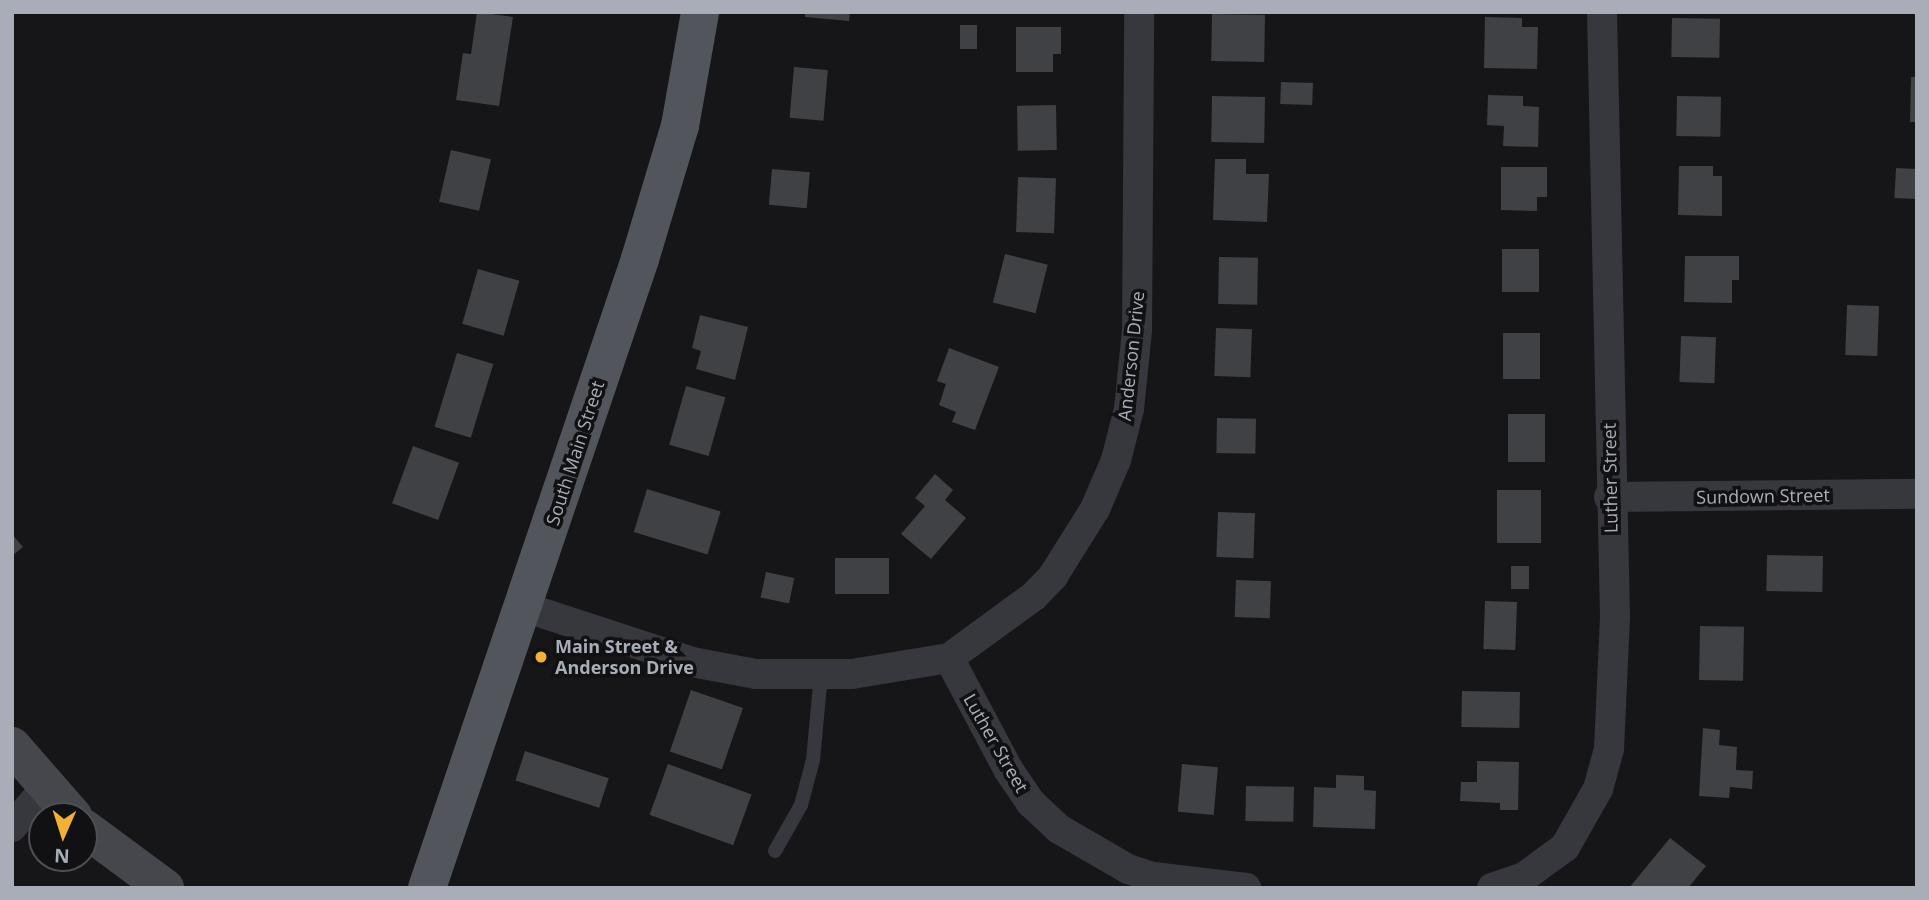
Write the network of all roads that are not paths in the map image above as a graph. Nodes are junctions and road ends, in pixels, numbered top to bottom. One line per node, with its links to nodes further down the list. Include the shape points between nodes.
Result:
1 (700, 12): 6 (main road, South Main Street, via 676,139)
2 (1139, 12): 7 (street, Anderson Drive, via 1137,330 1129,409 1116,460 1096,509 1053,576 993,629)
3 (1602, 12): 5 (street, Luther Street)
4 (1917, 494): 5 (street, Sundown Street)
5 (1609, 497): 18 (street, Luther Street, via 1615,697 1609,749 1598,789 1565,847 1524,877)
6 (524, 607): 8 (street, Anderson Drive, via 692,662 756,674); 16 (main road, South Main Street)
7 (948, 658): 8 (street, Anderson Drive, via 852,674); 17 (street, Luther Street, via 1008,769 1030,802 1059,829 1128,869 1153,877)
8 (821, 674): 14 (lane, via 813,760 801,805)
9 (12, 746): 10 (street)
10 (47, 786): 11 (street); 12 (street)
11 (61, 802)
12 (12, 827)
13 (98, 838): 15 (street)
14 (775, 851)
15 (166, 888)
16 (427, 888)
17 (1246, 888)
18 (1492, 888)

